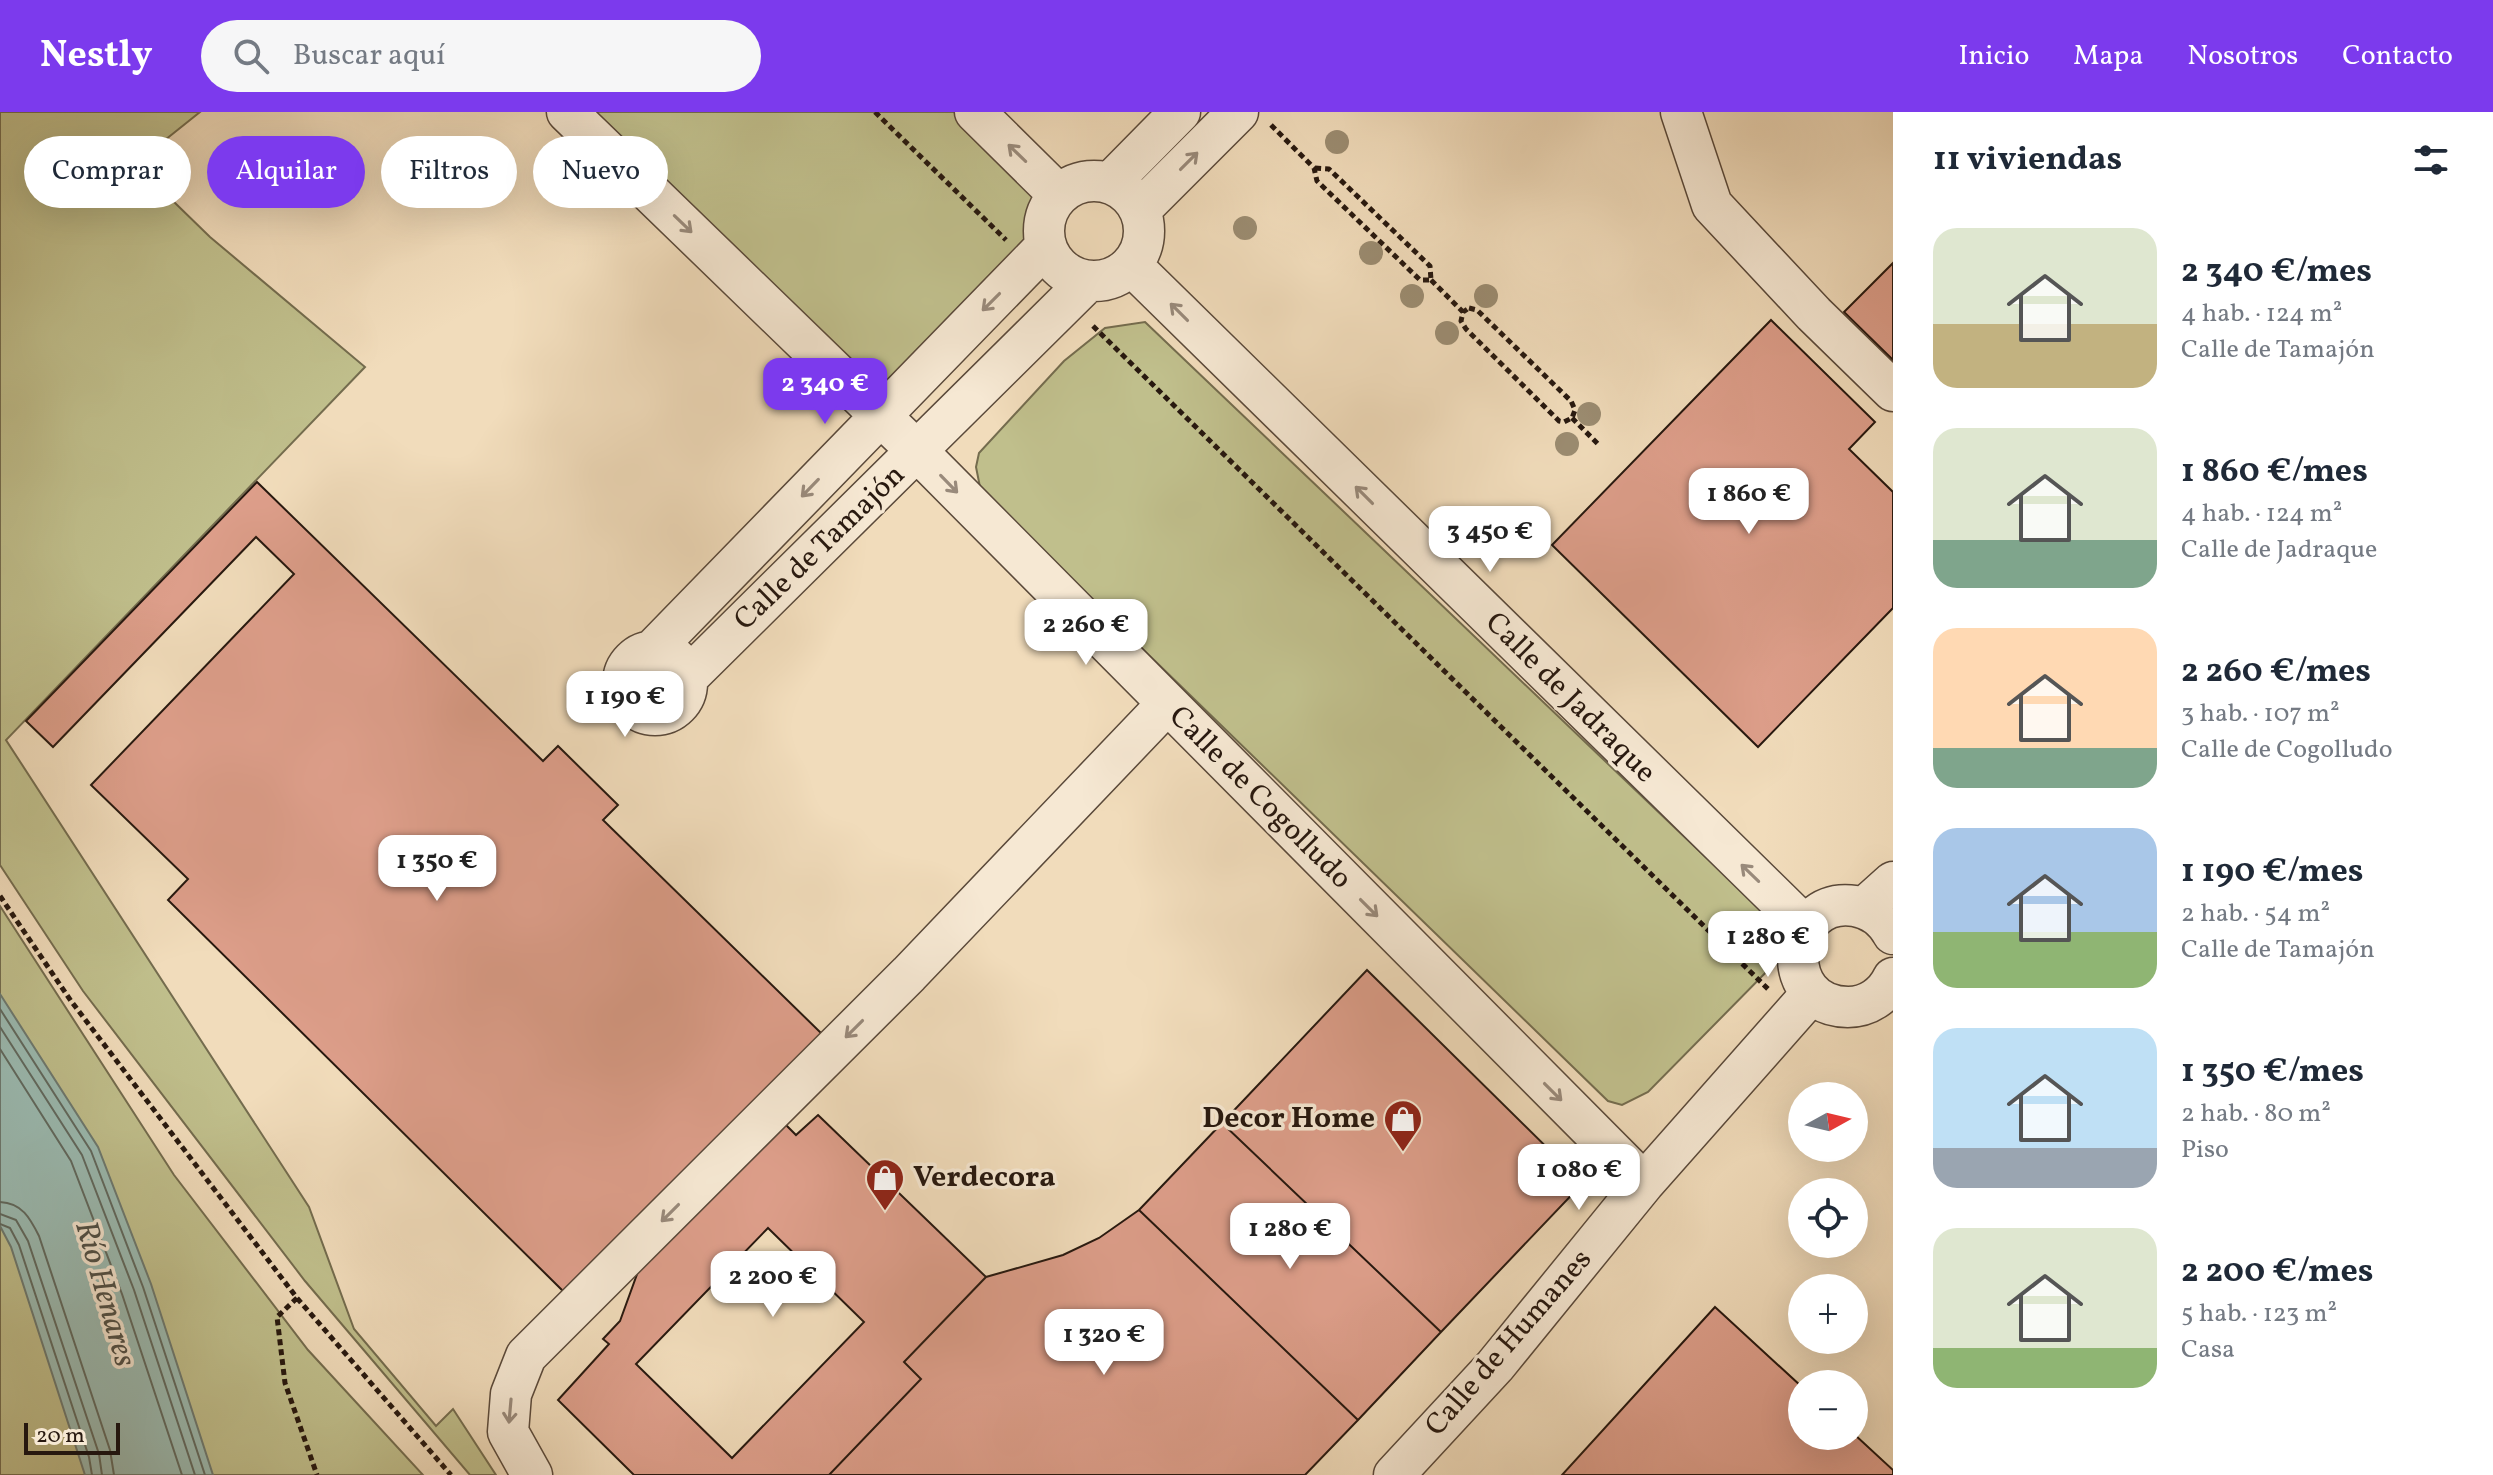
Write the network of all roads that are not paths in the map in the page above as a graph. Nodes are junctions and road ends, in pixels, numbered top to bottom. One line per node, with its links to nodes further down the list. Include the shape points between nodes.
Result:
1 (567, 112): 13 (street, Calle de Cogolludo, one-way to 13)
2 (975, 112): 7 (street, one-way to 2)
3 (1180, 112): 6 (street)
4 (1238, 112): 8 (street, one-way to 4)
5 (1681, 112): 12 (street, via 1712,205)
6 (1110, 183): 7 (street, via 1083,182); 8 (street)
7 (1059, 195): 9 (street, via 1046,219)
8 (1140, 210): 10 (street, via 1144,239)
9 (1038, 255): 11 (street, via 1074,278); 13 (street, Calle de Tamajón, one-way to 13)
10 (1131, 265): 11 (street); 20 (street, Calle de Jadraque, one-way to 10)
11 (1078, 291): 14 (street, Calle de Tamajón)
12 (1893, 391)
13 (880, 415): 14 (street, Calle de Cogolludo); 15 (street, Calle de Tamajón, one-way to 15)
14 (918, 452): 16 (street, Calle de Tamajón); 17 (street, Calle de Cogolludo, one-way to 17)
15 (652, 651): 16 (street, via 678,661); 16 (street, via 633,660 624,678 635,707 655,715 675,708 685,695)
16 (687, 678)
17 (1167, 704): 24 (street, Calle de Cogolludo, one-way to 24); 25 (street, one-way to 25, via 909,974 526,1356 511,1394 508,1432)
18 (1893, 882): 19 (street)
19 (1864, 908): 20 (street, via 1832,908); 21 (street, via 1878,915)
20 (1806, 927): 23 (street, via 1797,954)
21 (1893, 934)
22 (1889, 994): 23 (street, via 1854,1007)
23 (1803, 1003): 24 (street, Calle de Humanes)
24 (1644, 1183): 26 (street, Calle de Humanes, via 1495,1366)
25 (532, 1475)
26 (1394, 1475)

